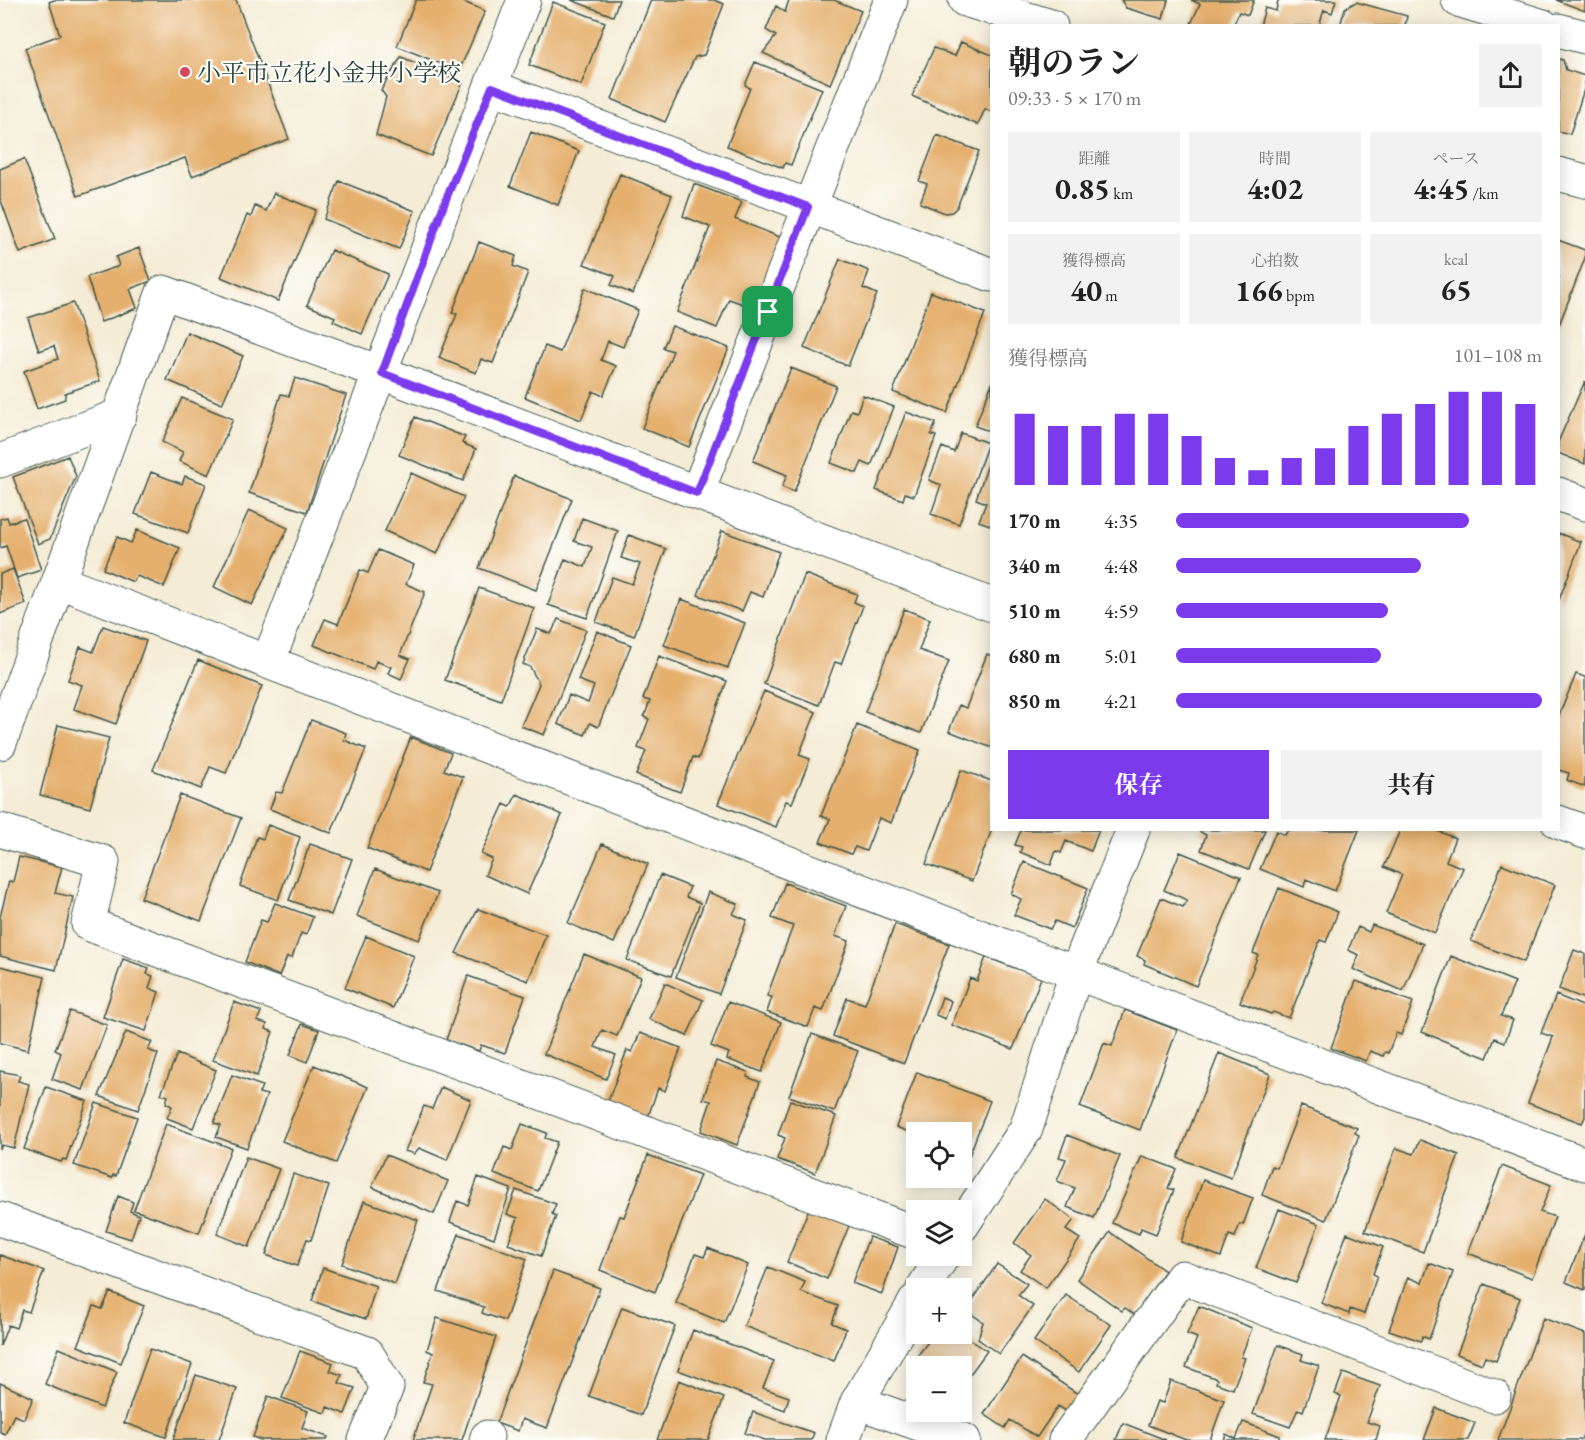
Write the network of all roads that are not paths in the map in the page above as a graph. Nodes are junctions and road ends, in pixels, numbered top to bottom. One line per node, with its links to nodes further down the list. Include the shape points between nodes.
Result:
1 (524, 0): 9 (street)
2 (891, 0): 12 (street)
3 (966, 0): 5 (street)
4 (1458, 0): 6 (street)
5 (1044, 24)
6 (1536, 24)
7 (1560, 31): 8 (street)
8 (1585, 37)
9 (492, 87): 12 (street); 14 (street)
10 (1560, 175): 11 (street)
11 (1585, 181)
12 (808, 207): 13 (street); 17 (street)
13 (990, 274)
14 (382, 373): 15 (street, via 163,292); 17 (street); 22 (street)
15 (120, 415): 16 (street); 20 (street)
16 (0, 461)
17 (697, 493): 21 (street)
18 (1560, 495): 19 (street)
19 (1585, 504)
20 (60, 582): 22 (street); 23 (street)
21 (990, 604)
22 (268, 662): 28 (street)
23 (0, 743)
24 (1560, 823): 27 (street)
25 (0, 830): 32 (street, via 103,862 88,924)
26 (1134, 831): 28 (street)
27 (1585, 832)
28 (1076, 973): 29 (street); 30 (street, via 1026,1129)
29 (1585, 1164)
30 (972, 1211)
31 (0, 1219): 36 (street, via 367,1353 387,1386)
32 (906, 1229)
33 (906, 1317): 35 (street)
34 (1494, 1396): 39 (street, via 1182,1277)
35 (857, 1402): 37 (street); 38 (street)
36 (365, 1440)
37 (843, 1440)
38 (964, 1440)
39 (1065, 1440)

